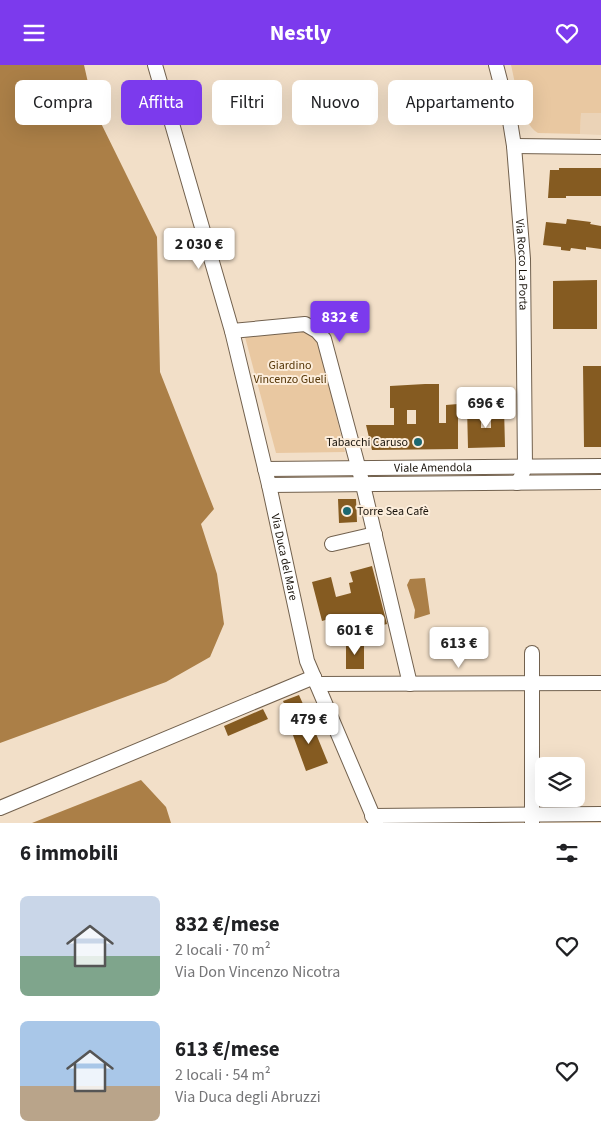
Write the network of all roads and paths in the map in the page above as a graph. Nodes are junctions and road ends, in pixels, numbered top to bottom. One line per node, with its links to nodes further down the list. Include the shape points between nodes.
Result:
1 (155, 65): 5 (street, Via Duca del Mare)
2 (496, 65): 3 (street, Via Rocco La Porta)
3 (514, 146): 4 (street); 7 (street, Via Rocco La Porta, via 523,259)
4 (601, 147)
5 (232, 331): 8 (street, Via Duca del Mare); 9 (street, via 305,324 317,331 324,339)
6 (601, 466): 7 (street, Viale Amendola)
7 (525, 467): 9 (street, Viale Amendola); 11 (street)
8 (265, 469): 9 (street, Viale Amendola); 12 (street, Via Duca del Mare)
9 (359, 469): 13 (street)
10 (601, 482): 11 (street, Viale Amendola)
11 (517, 483): 13 (street, Viale Amendola)
12 (269, 485): 13 (street, Viale Amendola); 17 (street, Via Duca del Mare, via 307,661)
13 (363, 485): 14 (street)
14 (374, 534): 15 (street); 20 (street)
15 (332, 543)
16 (532, 653): 18 (street)
17 (315, 680): 20 (street); 21 (street); 23 (street, Via Duca del Mare)
18 (532, 683): 19 (street); 20 (street); 24 (street)
19 (601, 683)
20 (410, 684)
21 (0, 808)
22 (601, 814): 24 (street)
23 (374, 819): 24 (street)
24 (532, 819)

